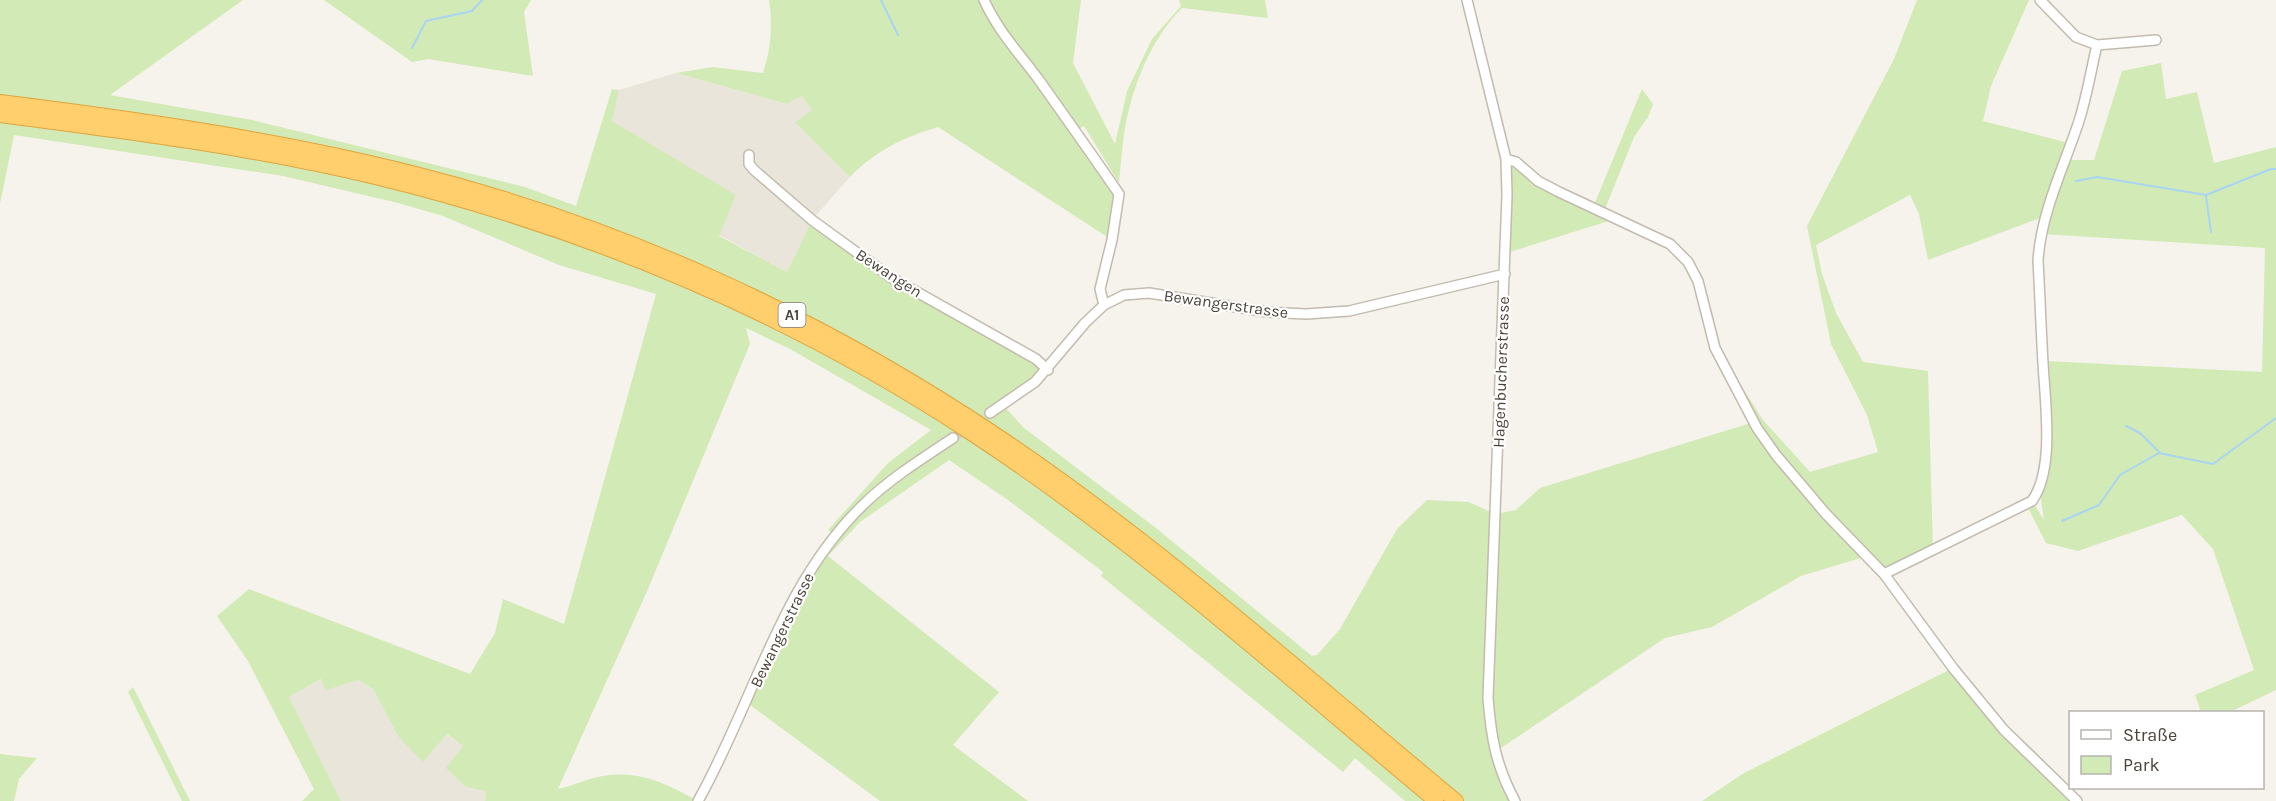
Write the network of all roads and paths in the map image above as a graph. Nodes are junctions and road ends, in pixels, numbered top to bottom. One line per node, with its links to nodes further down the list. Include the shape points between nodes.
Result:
1 (984, 0): 11 (street, via 1007,40 1119,194 1100,289)
2 (1467, 0): 9 (street, Hagenbucherstrasse)
3 (2040, 0): 5 (street, via 2076,37)
4 (2156, 40): 5 (street)
5 (2097, 45): 15 (street, via 2080,119 2039,240 2046,432 2039,491 2032,501)
6 (0, 102): 18 (highway, A1, via 226,134 410,173 573,222 739,290 904,376 1056,477 1218,602)
7 (0, 115): 17 (highway, A1, via 232,148 410,186 573,236 742,305 894,386 1047,486 1209,611)
8 (749, 155): 12 (street, Bewangen, via 754,170 892,278 1036,359)
9 (1506, 159): 10 (street, Hagenbucherstrasse); 15 (street, via 1559,192 1670,244 1688,262 1698,281 1715,348 1757,428 1826,514)
10 (1505, 274): 11 (street, Bewangerstrasse, via 1349,311 1267,312 1149,293 1124,295); 19 (street, Hagenbucherstrasse, via 1488,698 1494,749)
11 (1104, 305): 12 (street, Bewangerstrasse)
12 (1048, 370): 13 (street, Bewangerstrasse)
13 (990, 413)
14 (953, 438): 16 (street, Bewangerstrasse, via 865,503 810,570)
15 (1884, 574): 20 (street, via 2004,730)
16 (698, 801)
17 (1436, 801)
18 (1456, 801)
19 (1515, 801)
20 (2077, 801)

